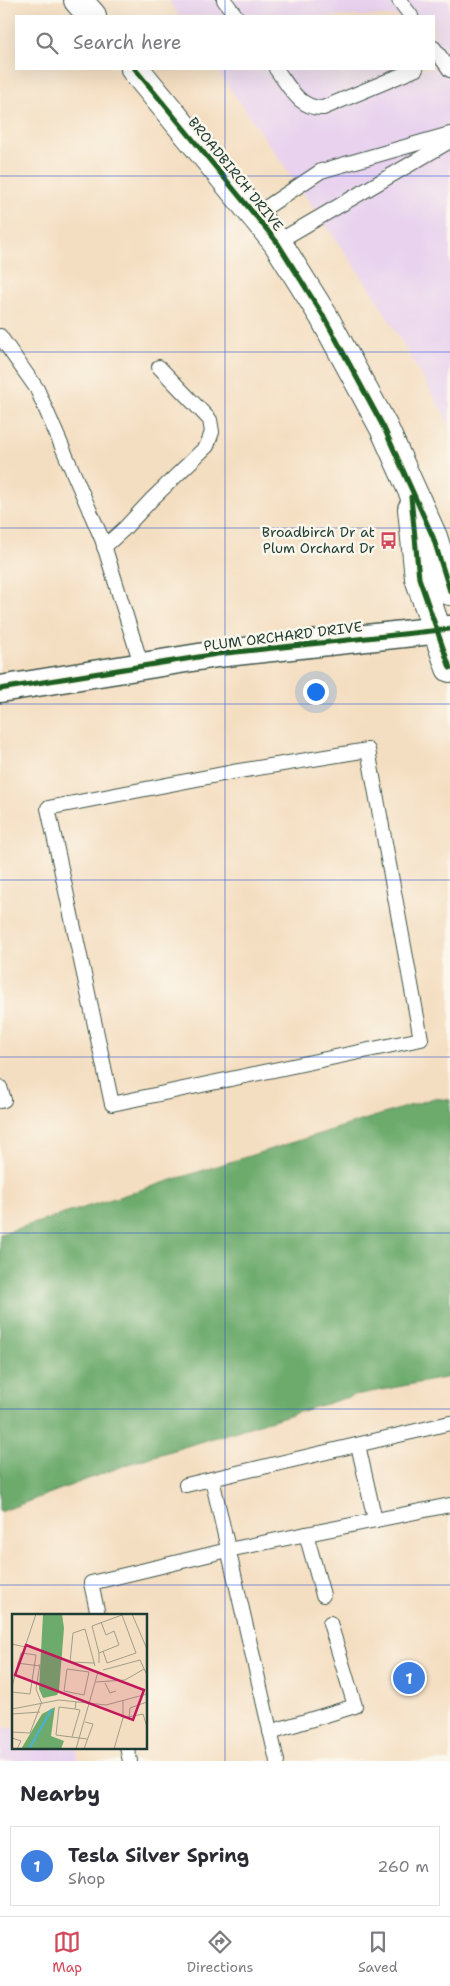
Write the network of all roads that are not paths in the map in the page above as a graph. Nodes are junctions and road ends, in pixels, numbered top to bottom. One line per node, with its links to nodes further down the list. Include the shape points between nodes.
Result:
1 (78, 0): 4 (street)
2 (224, 0): 5 (lane)
3 (399, 0): 6 (lane)
4 (91, 15)
5 (235, 15)
6 (410, 15)
7 (436, 56): 11 (lane)
8 (136, 70): 14 (street, BROADBIRCH DRIVE)
9 (277, 70): 10 (lane, via 302,103 322,108)
10 (414, 70)
11 (450, 70)
12 (450, 134): 14 (lane, via 321,171)
13 (450, 141): 15 (lane)
14 (255, 215): 15 (street, BROADBIRCH DRIVE)
15 (277, 242): 18 (street, BROADBIRCH DRIVE, via 324,317 384,428)
16 (0, 336): 19 (lane, via 37,388)
17 (159, 367): 19 (lane, via 210,420 212,432 207,446)
18 (410, 485): 20 (street, BROADBIRCH DRIVE, via 433,537); 21 (street, BROADBIRCH DRIVE, via 419,578)
19 (104, 547): 22 (lane)
20 (450, 591)
21 (444, 630): 22 (street, PLUM ORCHARD DRIVE, via 217,654); 23 (street, BROADBIRCH DRIVE)
22 (142, 667): 24 (street, PLUM ORCHARD DRIVE)
23 (450, 668)
24 (0, 689)
25 (233, 772): 25 (lane, via 48,808 112,1104 421,1039 368,750)
26 (0, 1087): 27 (lane, via 4,1100)
27 (0, 1101)
28 (450, 1424): 29 (lane)
29 (358, 1445): 30 (lane); 33 (lane)
30 (212, 1479): 31 (lane); 35 (lane)
31 (186, 1485)
32 (450, 1505): 33 (lane)
33 (375, 1520): 34 (lane)
34 (306, 1534): 35 (lane); 36 (lane)
35 (228, 1550): 37 (lane, via 91,1583); 39 (lane)
36 (323, 1595)
37 (98, 1614)
38 (330, 1624): 39 (lane, via 355,1706)
39 (270, 1732): 42 (lane)
40 (127, 1748): 41 (lane)
41 (130, 1761)
42 (277, 1761)

